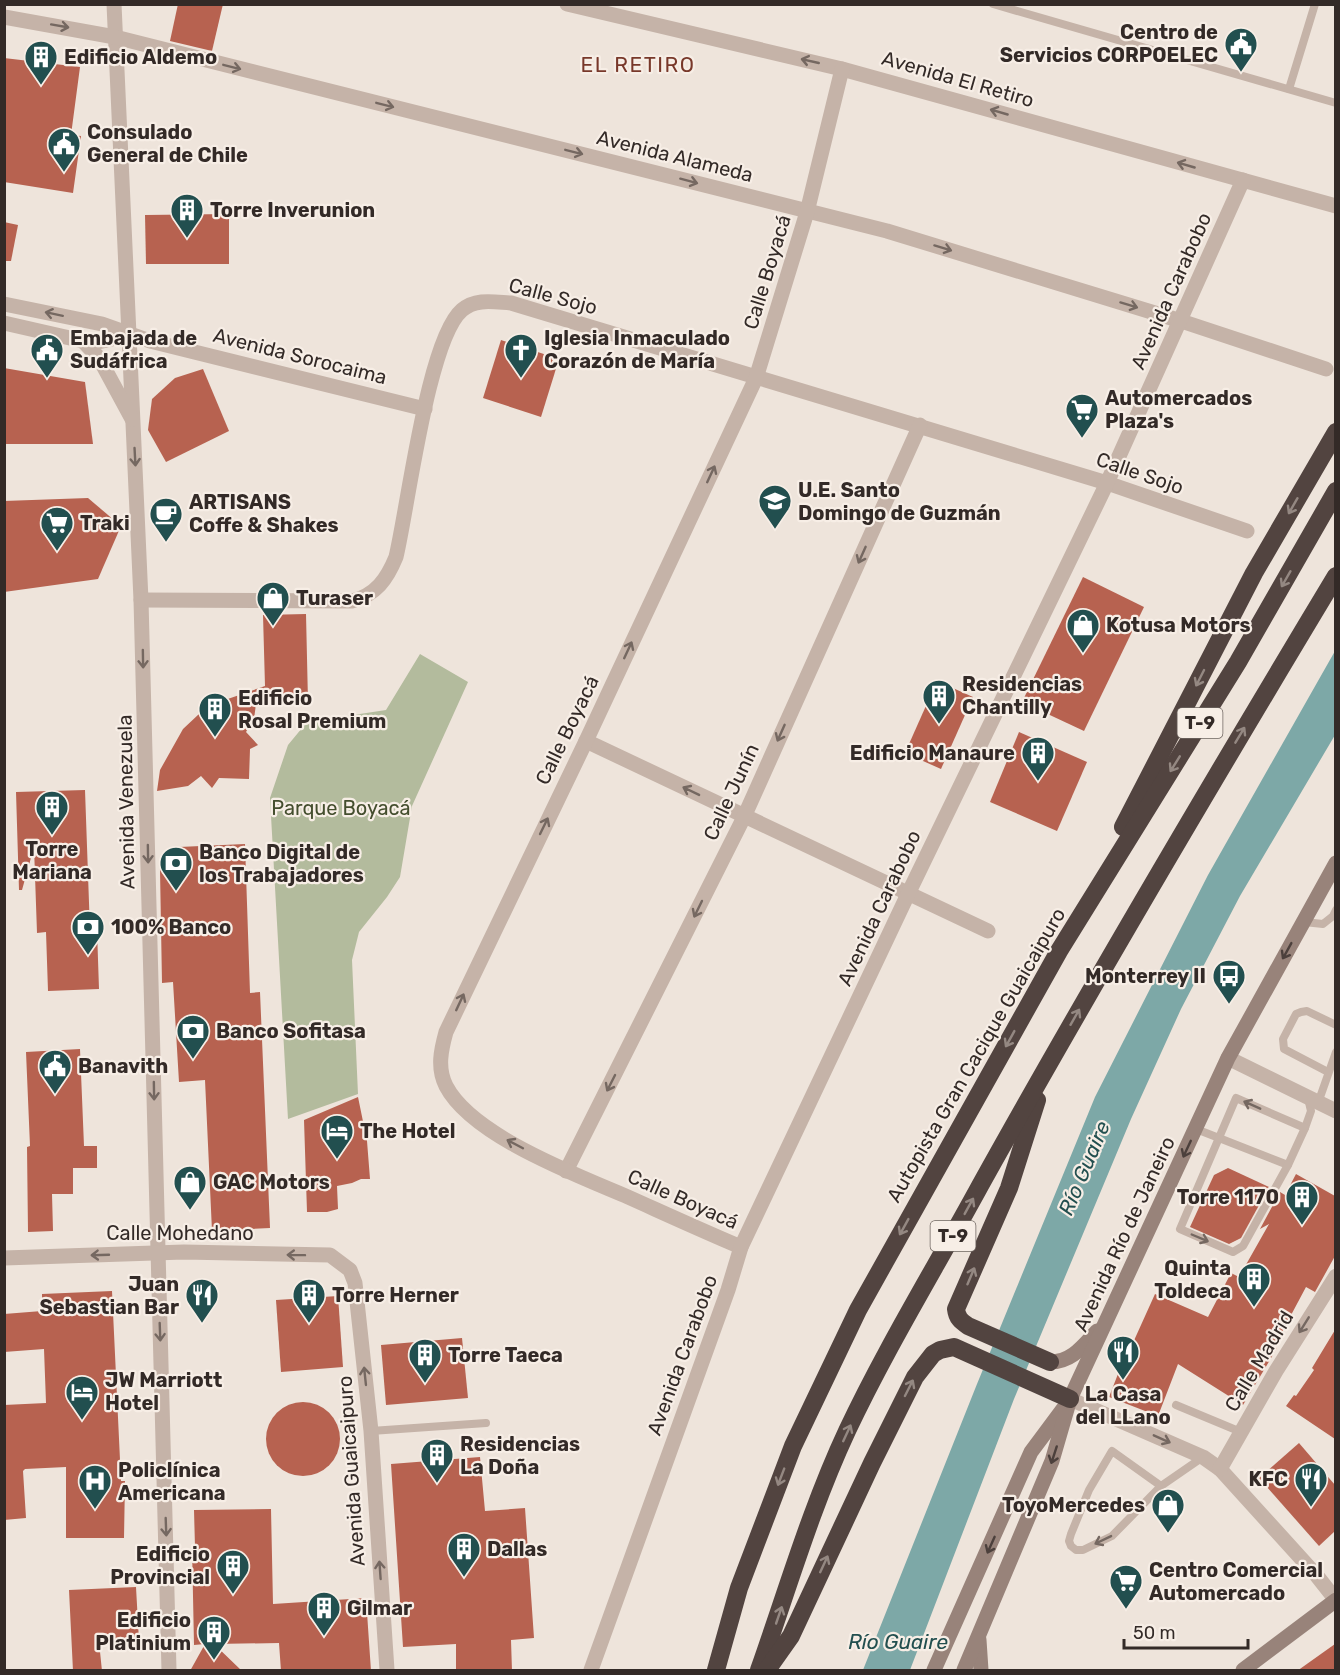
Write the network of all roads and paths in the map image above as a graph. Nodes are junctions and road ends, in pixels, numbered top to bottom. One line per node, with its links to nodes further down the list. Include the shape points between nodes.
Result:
1 (114, 4): 6 (street, Avenida Venezuela)
2 (567, 4): 7 (street, Avenida El Retiro, one-way to 2)
3 (993, 4): 8 (lane)
4 (1315, 4): 8 (lane)
5 (4, 16): 6 (street, Avenida Alameda, one-way to 6)
6 (115, 38): 12 (street, Avenida Alameda, one-way to 12); 16 (street, Avenida Venezuela)
7 (842, 69): 10 (street, Avenida El Retiro, one-way to 7); 12 (street, Calle Boyacá)
8 (1289, 88): 9 (lane)
9 (1335, 103)
10 (1243, 180): 11 (street, Avenida El Retiro); 14 (street, Avenida Carabobo)
11 (1335, 206)
12 (807, 212): 14 (street, Avenida Alameda, one-way to 14, via 887,231); 19 (street, Calle Boyacá)
13 (4, 304): 16 (street, Avenida Sorocaima, one-way to 13, via 102,324)
14 (1181, 321): 18 (street, Avenida Alameda); 24 (street, Avenida Carabobo)
15 (4, 323): 17 (street, Avenida Sorocaima)
16 (130, 335): 17 (street, Avenida Sorocaima, via 98,342); 20 (street, Avenida Sorocaima); 21 (street, Avenida Venezuela)
17 (83, 340): 21 (street, via 99,358)
18 (1326, 369)
19 (756, 378): 20 (street, Calle Sojo, via 511,303 483,301 461,311 449,328); 22 (street, Calle Sojo); 29 (street, Calle Boyacá, one-way to 19)
20 (425, 410): 28 (street, Calle Sojo, via 396,557 382,584 372,593 352,601 326,602)
21 (133, 422): 28 (street, Avenida Venezuela, one-way to 28)
22 (920, 425): 24 (street, Calle Sojo); 30 (street, Calle Junín, one-way to 30)
23 (1335, 432): 36 (highway, one-way to 36, via 1254,573)
24 (1107, 483): 26 (street, Calle Sojo); 32 (street, Avenida Carabobo)
25 (1335, 492): 36 (highway, Autopista Gran Cacique Guaicaipuro / T-9, one-way to 36, via 1238,662)
26 (1246, 531)
27 (1335, 576): 39 (highway, T-9, one-way to 27)
28 (141, 600): 50 (street, Avenida Venezuela, one-way to 50)
29 (586, 741): 30 (street, one-way to 29); 48 (street, Calle Boyacá, one-way to 29, via 498,1135 460,1106 445,1084 439,1057 446,1032)
30 (744, 817): 32 (street); 48 (street, Calle Junín, one-way to 48)
31 (1334, 868): 34 (street, Avenida Río de Janeiro)
32 (909, 892): 35 (street); 49 (street, Avenida Carabobo)
33 (1335, 914): 34 (lane, via 1323,924)
34 (1304, 922): 40 (street, Avenida Río de Janeiro, one-way to 40)
35 (988, 931)
36 (1059, 951): 69 (highway, Autopista Gran Cacique Guaicaipuro / T-9, one-way to 69, via 858,1310 792,1446 739,1588)
37 (1335, 1025): 41 (lane, via 1307,1011 1301,1012 1296,1014 1283,1039 1284,1049)
38 (1335, 1052): 41 (lane)
39 (1054, 1053): 55 (highway, T-9, one-way to 39, via 968,1326 959,1320 957,1309 1009,1188); 70 (highway, T-9, one-way to 39, via 847,1430)
40 (1228, 1058): 42 (street); 45 (street, Avenida Río de Janeiro)
41 (1328, 1072): 42 (lane)
42 (1313, 1100): 43 (street); 44 (lane)
43 (1335, 1111)
44 (1305, 1128): 46 (lane, one-way to 46, via 1236,1098); 47 (lane)
45 (1196, 1129): 46 (lane); 54 (street, Avenida Río de Janeiro, one-way to 54)
46 (1219, 1137): 47 (lane); 47 (lane, one-way to 47, via 1180,1229 1233,1252 1243,1246)
47 (1288, 1165)
48 (567, 1171): 49 (street, Calle Boyacá)
49 (741, 1247): 68 (street, Avenida Carabobo)
50 (159, 1253): 51 (street, Calle Mohedano, one-way to 51); 52 (street, Calle Mohedano, one-way to 50, via 330,1255); 66 (street, Avenida Venezuela, one-way to 66)
51 (4, 1258)
52 (350, 1270): 59 (street, Avenida Guaicaipuro, one-way to 52, via 356,1283)
53 (1335, 1276): 60 (street, Calle Madrid, one-way to 60)
54 (1108, 1320): 55 (street, T-9, via 1073,1355); 56 (street, Avenida Río de Janeiro)
55 (1050, 1362)
56 (1070, 1399): 61 (street, one-way to 61); 65 (street, Avenida Río de Janeiro, one-way to 65, via 1052,1461); 71 (highway, one-way to 56, via 791,1636 915,1377 933,1354 954,1347); 72 (street, one-way to 72, via 1031,1452)
57 (1176, 1405): 60 (lane)
58 (486, 1423): 59 (lane)
59 (370, 1431): 67 (street, Avenida Guaicaipuro, one-way to 59)
60 (1241, 1432): 62 (street, Calle Madrid)
61 (1203, 1457): 62 (street); 63 (lane)
62 (1220, 1469): 64 (street)
63 (1161, 1486): 63 (lane, one-way to 63, via 1112,1536 1083,1550 1071,1546 1069,1540 1089,1490 1112,1451)
64 (1335, 1600): 75 (street)
65 (979, 1634): 73 (street, Avenida Río de Janeiro); 74 (street)
66 (169, 1671)
67 (387, 1671)
68 (591, 1671)
69 (717, 1671)
70 (759, 1671)
71 (767, 1671)
72 (934, 1671)
73 (964, 1671)
74 (981, 1671)
75 (1243, 1671)

